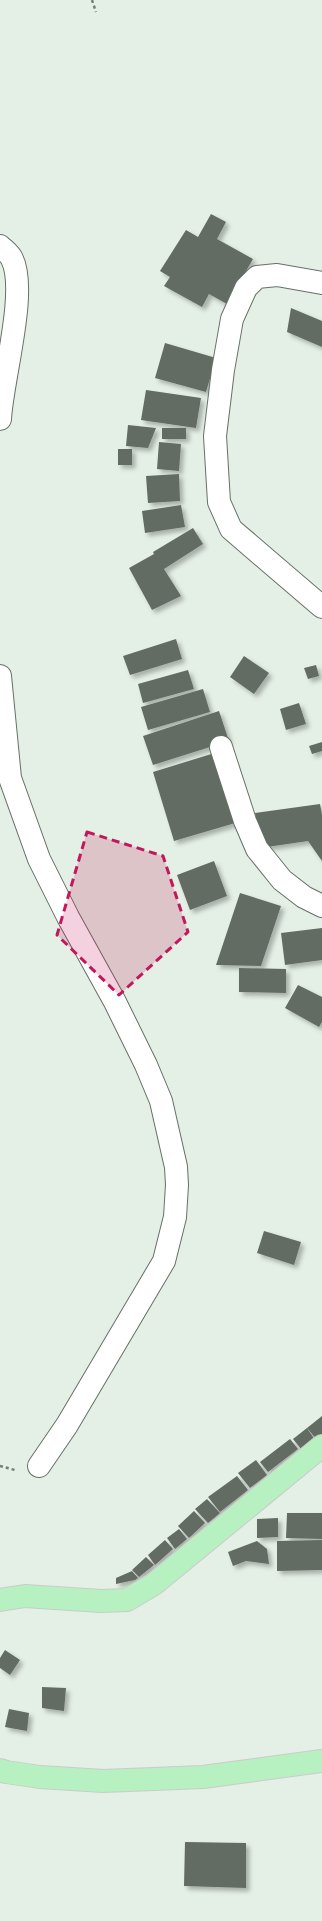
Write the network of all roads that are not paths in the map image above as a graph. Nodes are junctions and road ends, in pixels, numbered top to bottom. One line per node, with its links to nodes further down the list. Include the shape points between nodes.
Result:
1 (0, 246): 3 (street, via 12,259 17,281 16,306)
2 (322, 283): 4 (street, via 277,275 257,277 246,288 232,319 215,436 219,502 230,529)
3 (0, 419)
4 (321, 602)
5 (0, 676): 7 (street)
6 (221, 747): 8 (street, via 257,849 282,880 304,897)
7 (5, 778): 10 (street, via 39,859 146,1065 161,1101 176,1167 177,1185 175,1217 164,1261 67,1425)
8 (322, 906)
9 (322, 1446): 11 (main road, via 154,1584 127,1600 101,1601 25,1596)
10 (39, 1466)
11 (0, 1600)
12 (322, 1761): 13 (main road, via 203,1776 103,1781 40,1777)
13 (0, 1770)

